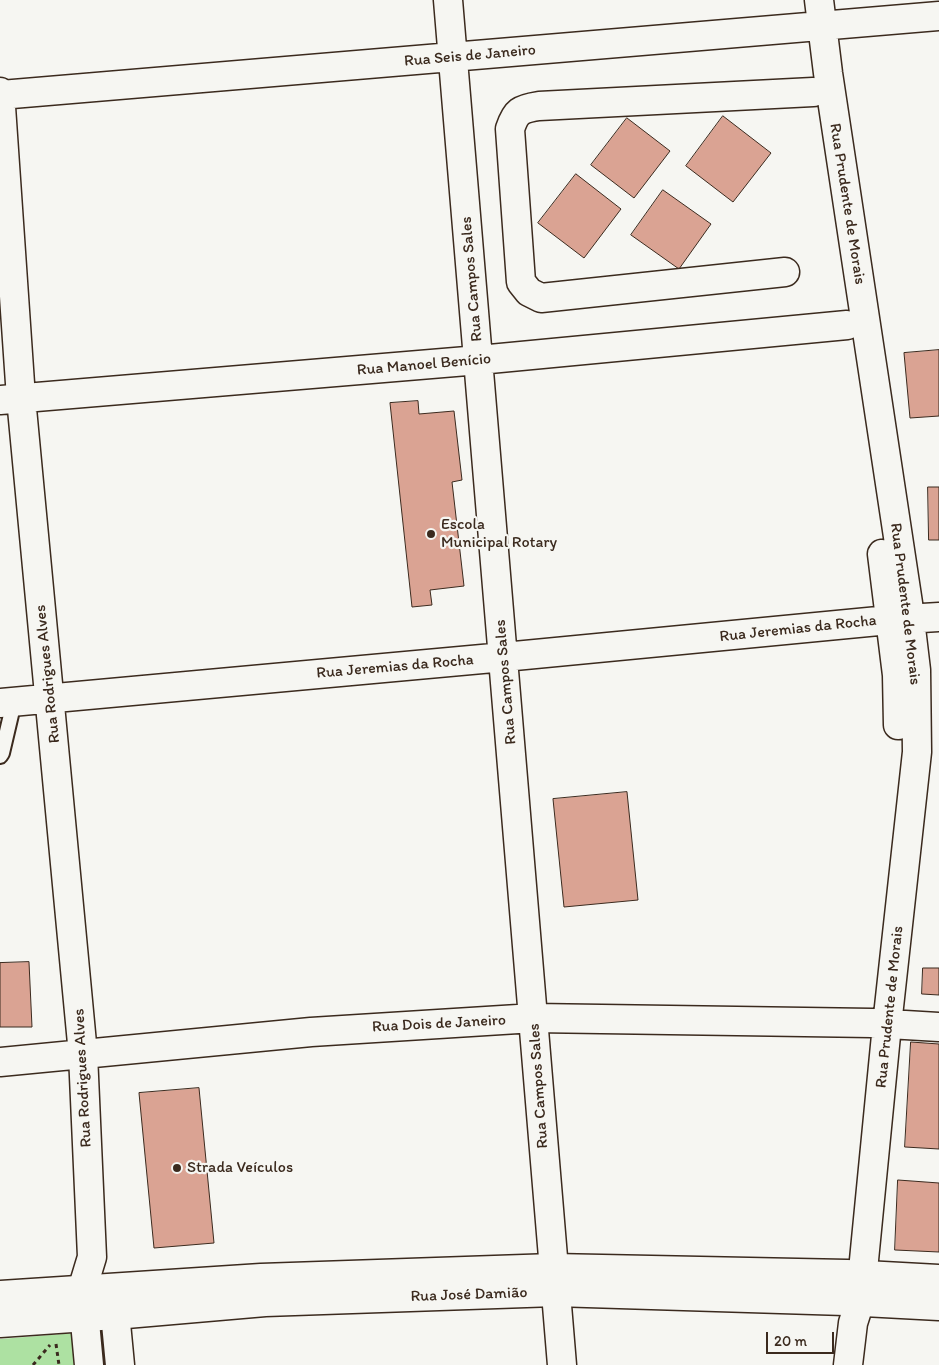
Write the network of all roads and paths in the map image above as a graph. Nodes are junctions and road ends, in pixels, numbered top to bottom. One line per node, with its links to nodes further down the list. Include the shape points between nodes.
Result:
1 (448, 0): 5 (street, Rua Campos Sales)
2 (801, 0): 4 (street, Rua Prudente de Morais)
3 (939, 16): 4 (street, Rua Seis de Janeiro)
4 (815, 17): 5 (street, Rua Seis de Janeiro); 6 (street, Rua Prudente de Morais); 13 (street, Rua Prudente de Morais, via 831,93)
5 (453, 58): 7 (street, Rua Seis de Janeiro); 10 (street, Rua Campos Sales)
6 (813, 92): 8 (street, via 539,106 524,108 515,116 510,129 521,282 529,292 541,298); 9 (street, Rua Prudente de Morais)
7 (0, 94): 11 (street, Rua Rodrigues Alves)
8 (785, 272)
9 (847, 325): 10 (street, Rua Manoel Benício); 13 (street, Rua Prudente de Morais, via 886,579)
10 (479, 360): 11 (street, Rua Manoel Benício); 14 (street, Rua Campos Sales)
11 (10, 399): 15 (street, Rua Rodrigues Alves)
12 (939, 617): 13 (street, Rua Jeremias da Rocha)
13 (900, 620): 14 (street, Rua Jeremias da Rocha); 19 (street, Rua Prudente de Morais, via 916,670 917,752)
14 (504, 657): 15 (street, Rua Jeremias da Rocha); 18 (street, Rua Campos Sales)
15 (50, 697): 16 (street, Rua Jeremias da Rocha); 21 (street, Rua Rodrigues Alves)
16 (7, 702): 17 (lane)
17 (0, 756)
18 (534, 1018): 19 (street, Rua Dois de Janeiro); 21 (street, Rua Dois de Janeiro, via 311,1032); 26 (street, Rua Campos Sales)
19 (879, 1024): 20 (street, Rua Dois de Janeiro); 24 (street, Rua Prudente de Morais)
20 (939, 1027)
21 (83, 1054): 22 (street, Rua Dois de Janeiro); 23 (street, Rua Rodrigues Alves)
22 (0, 1062)
23 (92, 1257): 27 (street); 29 (street, Rua Rodrigues Alves)
24 (855, 1274): 25 (street, Rua José Damião); 26 (street, Rua José Damião); 31 (street, Rua Prudente de Morais)
25 (939, 1279)
26 (554, 1280): 27 (street, Rua José Damião, via 261,1278); 31 (street, Rua José Damião); 32 (street, Rua José Damião); 38 (street, Rua Campos Sales)
27 (113, 1288): 29 (street, Rua José Damião); 32 (street)
28 (0, 1295): 29 (street, Rua José Damião)
29 (83, 1303): 32 (street, Rua José Damião); 33 (street, Rua José Damião); 36 (street, Rua Rodrigues Alves)
30 (939, 1306): 31 (street, Rua José Damião)
31 (853, 1308): 39 (street, Rua Prudente de Morais)
32 (115, 1315): 37 (street)
33 (0, 1323)
34 (32, 1365): 35 (path, via 55,1338)
35 (59, 1365)
36 (89, 1365)
37 (120, 1365)
38 (562, 1365)
39 (848, 1365)

